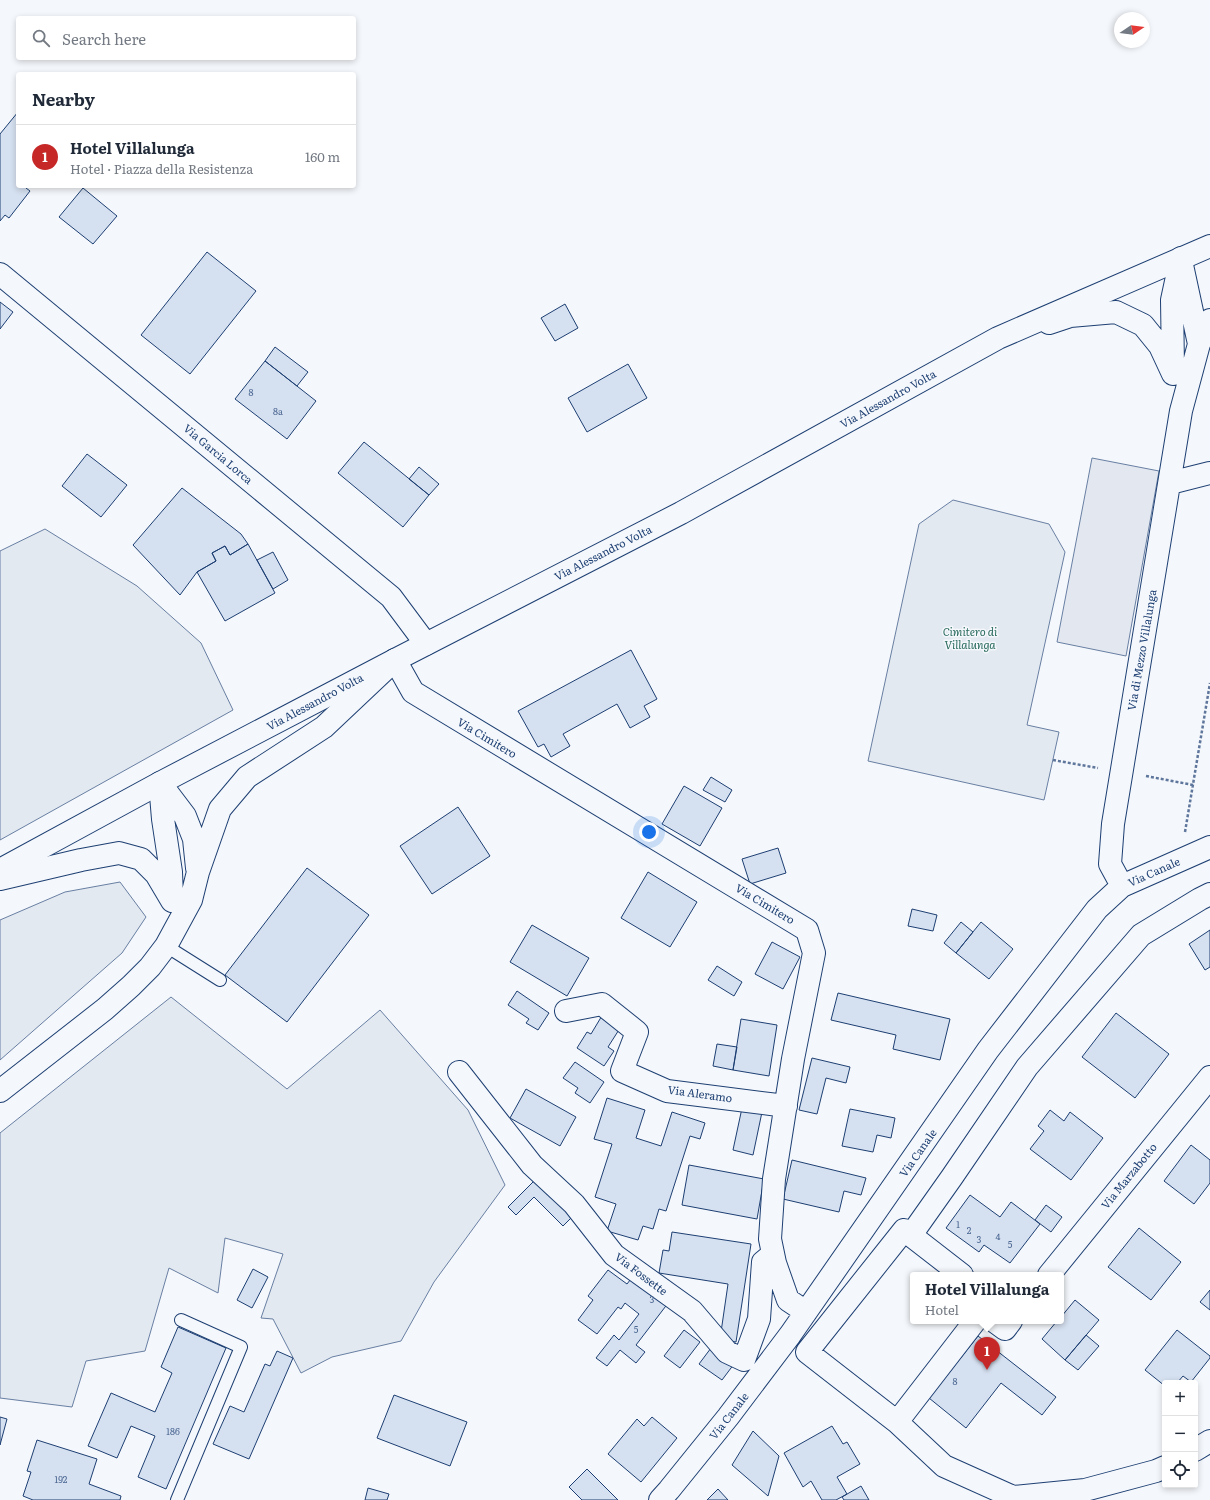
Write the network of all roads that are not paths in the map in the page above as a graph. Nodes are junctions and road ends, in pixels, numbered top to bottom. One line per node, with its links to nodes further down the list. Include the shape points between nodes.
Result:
1 (1210, 246): 2 (street, Via Alessandro Volta)
2 (1181, 258): 5 (street, Via Alessandro Volta); 6 (street); 7 (street, via 1172,300)
3 (0, 274): 11 (street, Via Garcia Lorca, via 391,597)
4 (1210, 320): 6 (street)
5 (998, 338): 7 (street, via 1070,316 1116,312 1143,325 1160,346); 11 (street, Via Alessandro Volta, via 681,513)
6 (1199, 344): 8 (street)
7 (1173, 374): 8 (street)
8 (1181, 411): 10 (street, Via di Mezzo Villalunga)
9 (1210, 472): 10 (street)
10 (1170, 483): 18 (street, Via di Mezzo Villalunga, via 1113,824 1110,864)
11 (426, 644): 12 (street, Via Alessandro Volta)
12 (396, 660): 13 (street, Via Alessandro Volta); 16 (street, via 324,728 247,777 220,809); 27 (street, Via Cimitero, via 413,692 807,930 814,953)
13 (160, 783): 15 (street, Via Alessandro Volta); 16 (street, via 185,816 194,839); 20 (street)
14 (1210, 847): 18 (street, Via Canale)
15 (0, 870)
16 (198, 872): 21 (street, via 192,900)
17 (0, 879): 20 (street, via 119,853 141,859 156,874)
18 (1122, 886): 28 (street, Via Canale, via 1097,909 988,1050)
19 (1210, 894): 29 (street, via 1141,934 1027,1067)
20 (172, 901): 21 (street)
21 (166, 946): 22 (lane); 26 (street, via 150,967 105,1009)
22 (220, 980)
23 (566, 1011): 27 (street, Via Aleramo, via 602,1004 637,1032 622,1071 667,1091)
24 (459, 1072): 31 (street, Via Fossette, via 532,1165 574,1204 614,1255 692,1311 727,1352 744,1360 758,1319 763,1262)
25 (1210, 1077): 33 (street, Via Marzabotto)
26 (0, 1091)
27 (786, 1106): 31 (street, Via Cimitero, via 774,1178 770,1239)
28 (862, 1233): 30 (street); 34 (street, Via Canale)
29 (911, 1235): 30 (street, via 904,1230); 32 (street)
30 (887, 1252): 40 (street)
31 (773, 1254): 34 (street, Via Cimitero, via 788,1300)
32 (958, 1272)
33 (1051, 1272)
34 (806, 1312): 39 (street, Via Canale)
35 (181, 1320): 45 (lane, via 241,1346)
36 (973, 1324): 41 (street)
37 (998, 1324): 38 (street, via 1005,1329)
38 (1009, 1324)
39 (790, 1335): 40 (street); 46 (street, Via Canale, via 728,1417)
40 (808, 1352): 41 (street)
41 (898, 1422): 44 (street, via 944,1466 1013,1497 1086,1490)
42 (1210, 1441): 43 (street)
43 (1198, 1448)
44 (1162, 1468)
45 (177, 1500)
46 (660, 1500)

